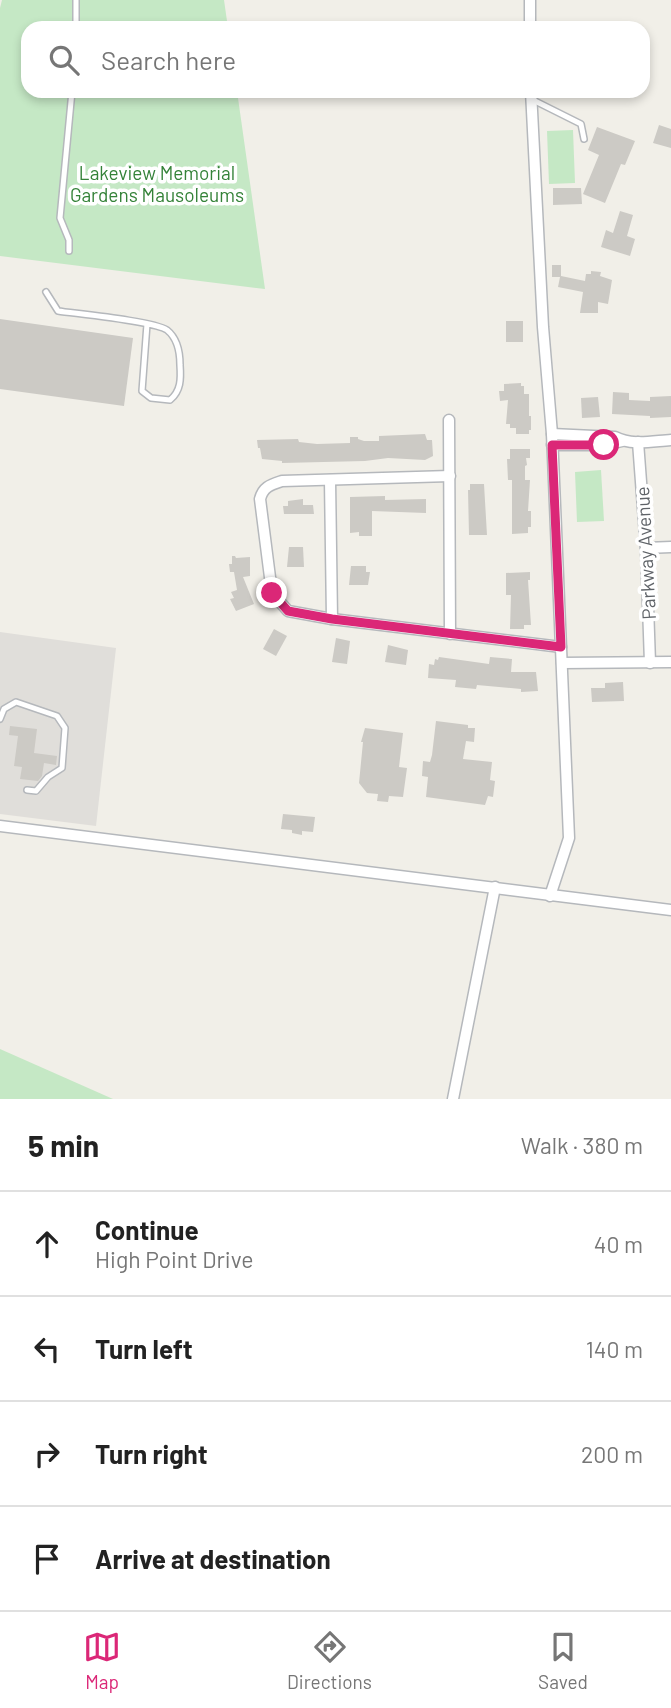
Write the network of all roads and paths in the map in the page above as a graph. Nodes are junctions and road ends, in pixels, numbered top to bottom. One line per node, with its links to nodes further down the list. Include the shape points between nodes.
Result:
1 (76, 0): 3 (lane)
2 (530, 0): 4 (street)
3 (76, 21)
4 (530, 21)
5 (71, 98): 9 (lane, via 60,218)
6 (531, 98): 13 (street)
7 (536, 98): 8 (lane, via 581,124)
8 (584, 139)
9 (69, 251)
10 (46, 292): 11 (lane, via 58,312)
11 (147, 324): 11 (lane, via 164,328 176,342 180,386 170,400 151,398 142,391)
12 (449, 420): 16 (street)
13 (552, 440): 15 (street, via 604,445); 22 (street)
14 (671, 440): 15 (street)
15 (638, 442): 19 (street, Parkway Avenue)
16 (450, 477): 17 (street); 21 (street)
17 (330, 480): 20 (street); 20 (street, via 282,481 262,491 260,499 272,593 288,611)
18 (671, 547): 19 (street)
19 (646, 548): 25 (street, Parkway Avenue)
20 (332, 619): 21 (street)
21 (450, 634): 22 (street)
22 (561, 647): 24 (street)
23 (671, 662): 25 (street)
24 (562, 663): 25 (street); 30 (street, via 569,838)
25 (650, 663)
26 (0, 719): 27 (lane, via 4,709 16,702 57,716 65,728 62,768 36,791)
27 (27, 790)
28 (0, 826): 29 (street)
29 (495, 887): 30 (street); 32 (street)
30 (550, 896): 31 (street)
31 (671, 910)
32 (453, 1099)

